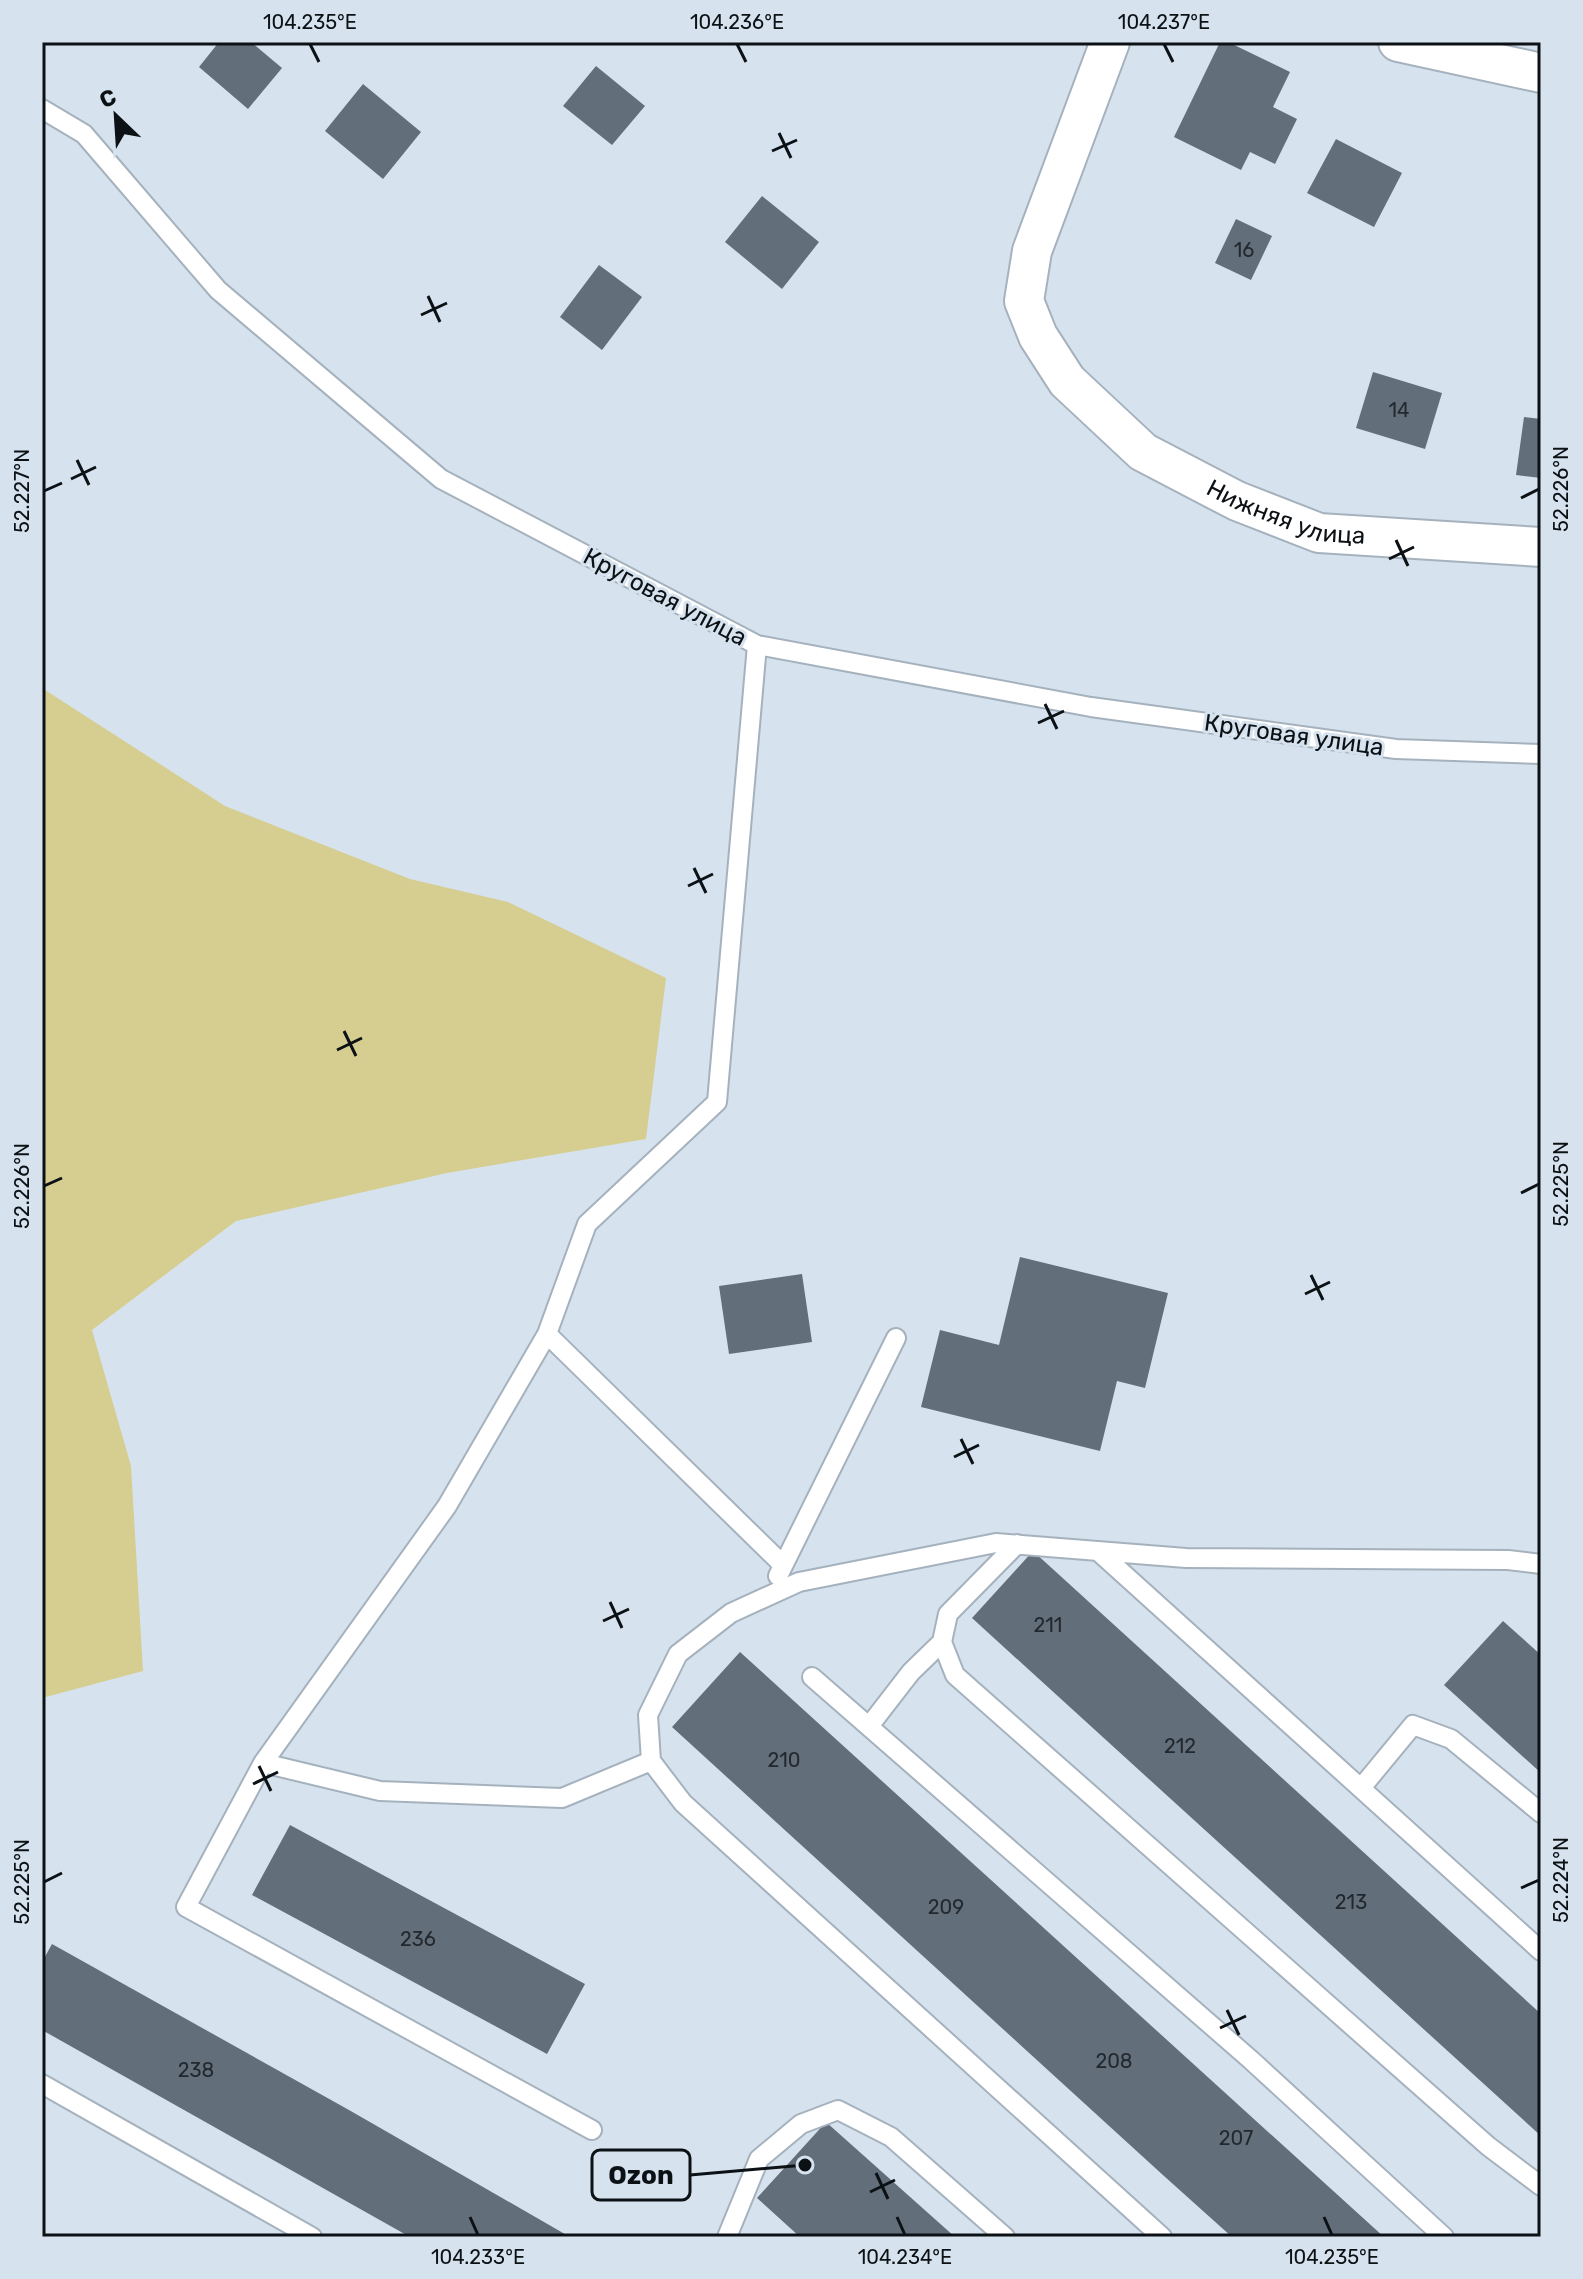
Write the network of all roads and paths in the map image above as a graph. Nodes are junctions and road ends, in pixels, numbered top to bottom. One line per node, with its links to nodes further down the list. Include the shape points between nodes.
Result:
1 (1110, 42): 5 (street, Нижняя улица, via 1032,251 1024,301 1038,336 1067,381 1143,452 1237,501 1319,533)
2 (1398, 42): 3 (street)
3 (1541, 73)
4 (42, 109): 6 (lane, Круговая улица, via 84,134 218,290 441,479)
5 (1541, 547)
6 (757, 645): 7 (lane, Круговая улица, via 1106,709 1396,749); 8 (lane, via 717,1102 587,1224)
7 (1541, 754)
8 (547, 1334): 13 (lane); 19 (lane, via 447,1506)
9 (896, 1338): 13 (lane)
10 (1017, 1544): 11 (lane); 14 (lane, via 996,1543 799,1582); 15 (lane, via 948,1614)
11 (1098, 1551): 12 (lane, via 1186,1558); 20 (lane)
12 (1541, 1564)
13 (783, 1565): 14 (lane)
14 (768, 1596): 18 (lane, via 731,1613 678,1654 648,1715)
15 (942, 1642): 17 (lane); 25 (lane, via 955,1675 1488,2146)
16 (812, 1677): 17 (lane)
17 (870, 1725): 30 (lane)
18 (651, 1761): 19 (lane, via 562,1798 380,1791); 29 (lane, via 683,1803)
19 (263, 1763): 24 (lane, via 186,1907)
20 (1361, 1788): 21 (lane, via 1413,1725 1451,1739); 22 (lane)
21 (1541, 1813)
22 (1541, 1951)
23 (42, 2084): 26 (lane)
24 (592, 2130)
25 (1541, 2186)
26 (312, 2237)
27 (725, 2237): 28 (lane, via 759,2159 801,2124 838,2110 891,2137)
28 (1005, 2237)
29 (1162, 2237)
30 (1444, 2237)

